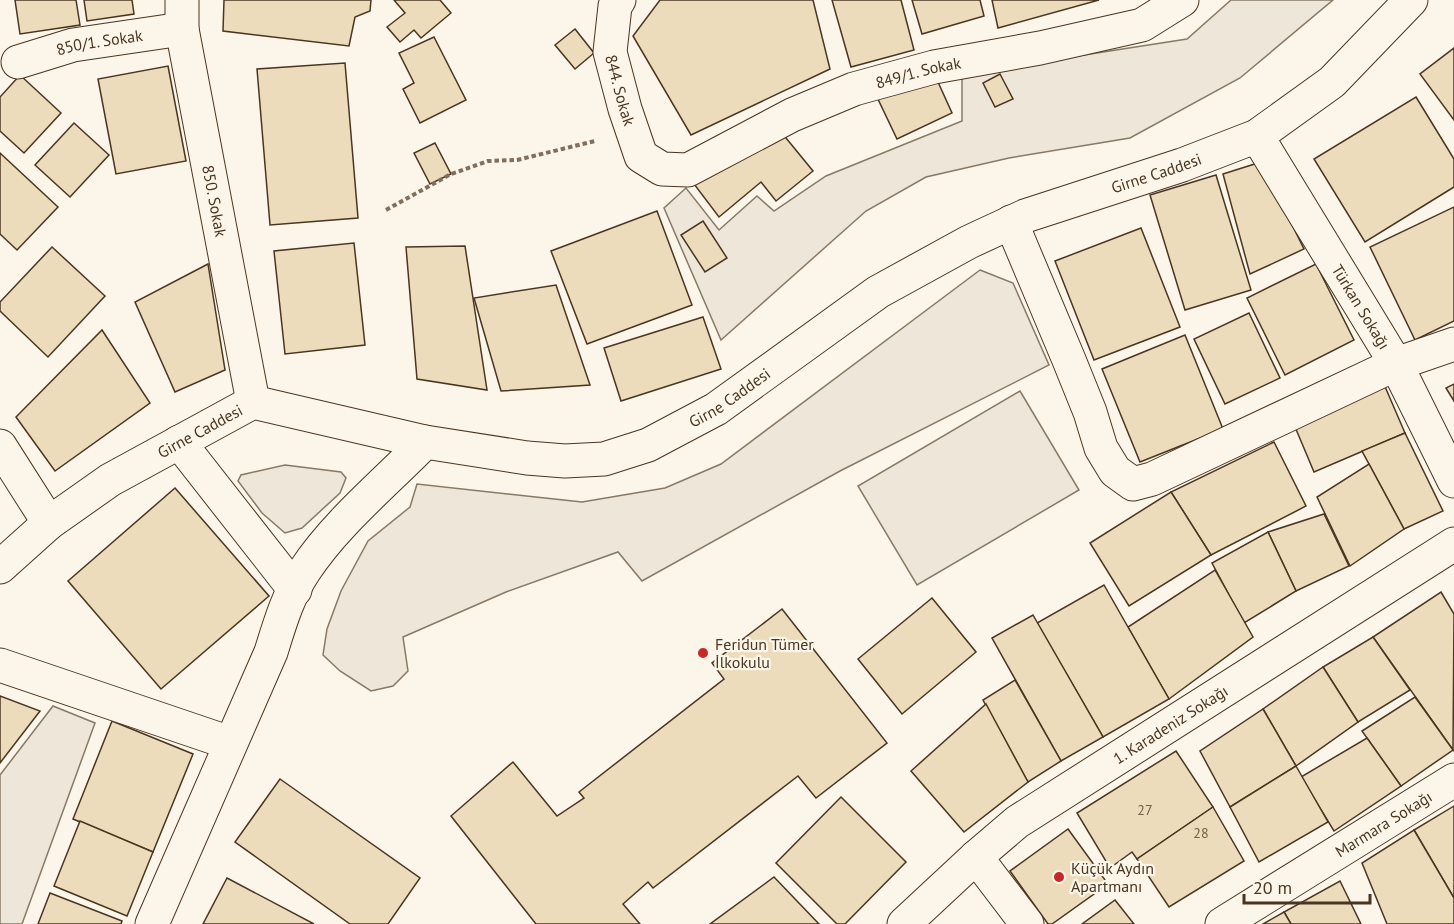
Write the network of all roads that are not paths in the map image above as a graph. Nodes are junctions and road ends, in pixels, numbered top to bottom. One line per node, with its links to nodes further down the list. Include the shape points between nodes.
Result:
1 (619, 0): 7 (street, 844. Sokak, via 610,52 641,156)
2 (1182, 0): 7 (street, 849/1. Sokak, via 1142,25 934,67 854,89 792,115 688,170)
3 (1412, 0): 6 (street, Girne Caddesi, via 1332,82)
4 (182, 15): 5 (street, 850/1. Sokak); 11 (street, 850. Sokak)
5 (18, 62)
6 (1257, 136): 8 (street, Girne Caddesi); 10 (street, Türkan Sokağı)
7 (662, 169)
8 (1011, 222): 10 (street, via 1074,370 1101,448 1115,471 1133,484 1152,479); 13 (street, Girne Caddesi, via 878,292 716,409 648,445 604,459 565,461)
9 (1454, 344): 10 (street)
10 (1396, 364): 15 (street, Türkan Sokağı)
11 (253, 402): 12 (street, Girne Caddesi); 13 (street, Girne Caddesi)
12 (179, 442): 16 (street, Girne Caddesi, via 110,480); 19 (street)
13 (425, 442): 19 (street, via 332,536 304,571)
14 (0, 446): 16 (street)
15 (1454, 481)
16 (49, 524): 18 (street, Girne Caddesi)
17 (1454, 544): 23 (street, 1. Karadeniz Sokağı, via 1048,800)
18 (0, 567)
19 (295, 590): 21 (street)
20 (0, 666): 21 (street)
21 (230, 743): 24 (street)
22 (1454, 780): 27 (street, Marmara Sokağı)
23 (976, 857): 25 (street, 1. Karadeniz Sokağı); 26 (street)
24 (152, 924)
25 (904, 924)
26 (1027, 924)
27 (1222, 924)

